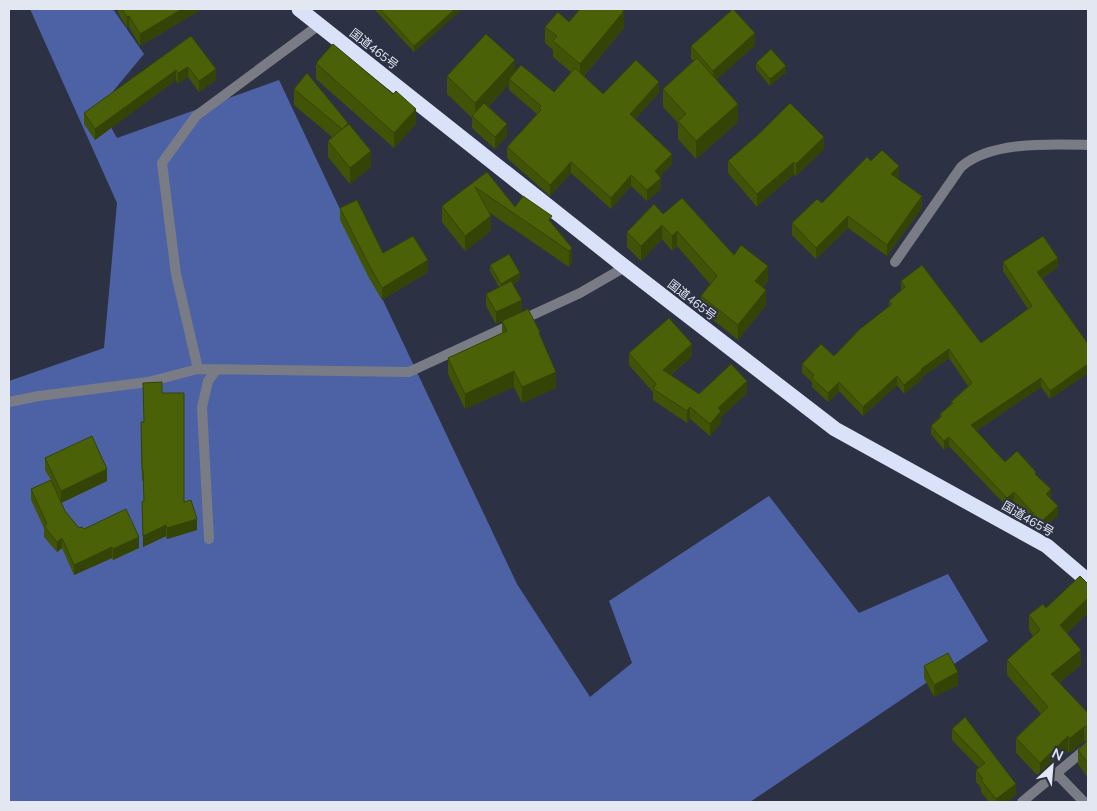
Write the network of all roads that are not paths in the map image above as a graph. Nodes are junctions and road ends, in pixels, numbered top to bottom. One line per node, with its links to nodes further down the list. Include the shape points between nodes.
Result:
1 (300, 9): 2 (highway, 国道465号)
2 (319, 25): 5 (highway, 国道465号); 6 (street, via 196,116 162,163 176,274)
3 (1088, 145): 4 (street, via 1001,148 968,160)
4 (895, 262)
5 (625, 266): 7 (street, via 580,293 409,372); 10 (highway, 国道465号, via 836,429 1047,546)
6 (198, 370): 7 (street); 8 (street, via 148,382)
7 (216, 370): 9 (street, via 208,381 202,408)
8 (9, 402)
9 (208, 539)
10 (1088, 581)
11 (1088, 747): 12 (street)
12 (1056, 774): 13 (street); 14 (street)
13 (1022, 802)
14 (1084, 802)

